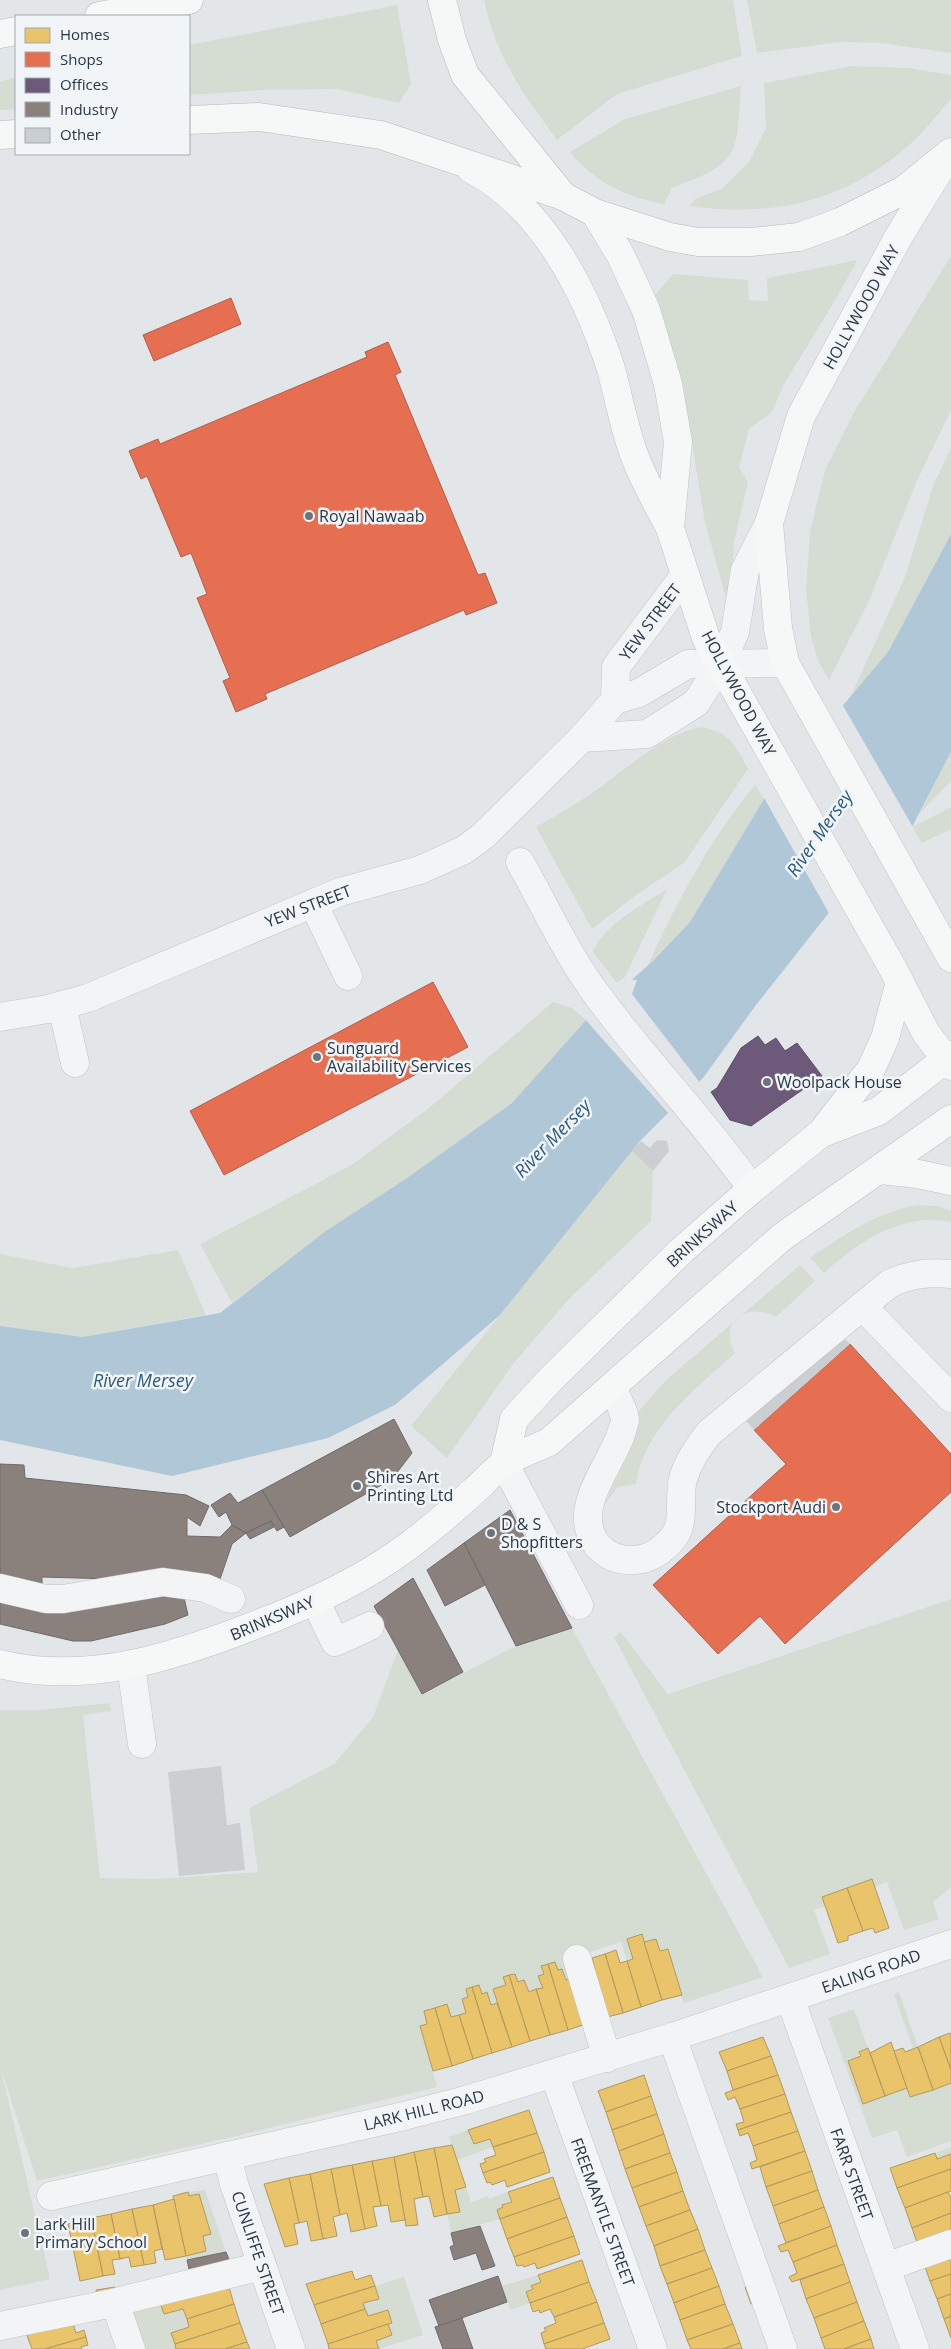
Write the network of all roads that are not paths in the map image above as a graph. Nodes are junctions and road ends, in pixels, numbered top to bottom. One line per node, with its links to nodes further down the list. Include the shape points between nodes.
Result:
1 (189, 0): 3 (main road)
2 (442, 0): 11 (main road, via 465,75)
3 (105, 15)
4 (15, 31): 5 (main road)
5 (0, 34)
6 (190, 120): 10 (main road, via 259,117 381,135)
7 (15, 134): 8 (main road)
8 (0, 135)
9 (950, 153): 12 (main road, via 904,190 840,222 798,237 751,242 698,242 670,237); 13 (main road, HOLLYWOOD WAY, via 899,236 801,416)
10 (449, 158): 11 (main road); 14 (main road, via 477,172 518,204 554,248 579,291 601,340 635,457)
11 (563, 196): 12 (main road)
12 (595, 213): 14 (main road, HOLLYWOOD WAY, via 621,256 646,310 668,384 678,442)
13 (768, 523): 16 (main road, HOLLYWOOD WAY, via 778,628); 17 (street, via 745,570 736,632)
14 (670, 528): 15 (main road, HOLLYWOOD WAY)
15 (685, 575): 17 (main road, HOLLYWOOD WAY, via 706,638); 18 (street, YEW STREET, via 616,667)
16 (785, 663): 17 (street); 22 (main road, HOLLYWOOD WAY)
17 (721, 664): 18 (street, via 688,664 639,693); 19 (street, via 696,703 647,734); 23 (main road, HOLLYWOOD WAY)
18 (614, 700): 19 (street, YEW STREET)
19 (582, 738): 21 (street, YEW STREET, via 483,836 464,850 420,870 340,892)
20 (520, 862): 33 (street, via 599,999 688,1105)
21 (313, 903): 24 (street); 25 (street, YEW STREET)
22 (945, 947)
23 (896, 974): 27 (main road, HOLLYWOOD WAY, via 926,1034); 30 (main road, via 885,1038 870,1069)
24 (348, 976)
25 (62, 1006): 26 (street, YEW STREET); 28 (street)
26 (0, 1017)
27 (949, 1060): 30 (main road, BRINKSWAY, via 879,1111)
28 (75, 1064)
29 (951, 1119): 31 (main road, BRINKSWAY)
30 (820, 1134): 33 (main road, BRINKSWAY)
31 (881, 1170): 32 (main road); 36 (main road, BRINKSWAY, via 782,1237)
32 (951, 1181)
33 (752, 1189): 38 (main road, BRINKSWAY, via 681,1251 514,1419)
34 (951, 1274): 35 (street, via 905,1276 889,1284)
35 (862, 1306): 36 (street, via 709,1433 692,1456 682,1480 675,1536 659,1552 646,1558 613,1558 596,1544 588,1523 594,1492 617,1446 625,1420); 37 (street)
36 (612, 1388): 38 (main road, BRINKSWAY, via 549,1442)
37 (951, 1398)
38 (504, 1463): 40 (main road, BRINKSWAY, via 408,1547); 41 (street)
39 (0, 1588): 43 (street, via 46,1599 163,1582 205,1588 233,1593)
40 (316, 1600): 42 (street, via 335,1642); 43 (main road, BRINKSWAY)
41 (579, 1606)
42 (370, 1626)
43 (242, 1630): 45 (main road, BRINKSWAY, via 206,1645)
44 (0, 1664): 45 (main road, BRINKSWAY, via 24,1670 62,1672)
45 (132, 1665): 46 (street)
46 (142, 1744)
47 (951, 1944): 49 (street, EALING ROAD)
48 (577, 1959): 51 (street)
49 (790, 1998): 50 (street, LARK HILL ROAD); 57 (street, FARR STREET)
50 (672, 2037): 51 (street, LARK HILL ROAD); 63 (street)
51 (607, 2058): 52 (street, LARK HILL ROAD)
52 (554, 2074): 53 (street, LARK HILL ROAD, via 404,2116); 62 (street, FREEMANTLE STREET)
53 (227, 2156): 54 (street, LARK HILL ROAD); 56 (street, CUNLIFFE STREET)
54 (51, 2196)
55 (951, 2244): 57 (street)
56 (262, 2266): 58 (street); 61 (street, CUNLIFFE STREET)
57 (886, 2267): 64 (street, FARR STREET)
58 (115, 2303): 59 (street); 60 (street)
59 (0, 2326)
60 (131, 2349)
61 (291, 2349)
62 (653, 2349)
63 (783, 2349)
64 (915, 2349)

